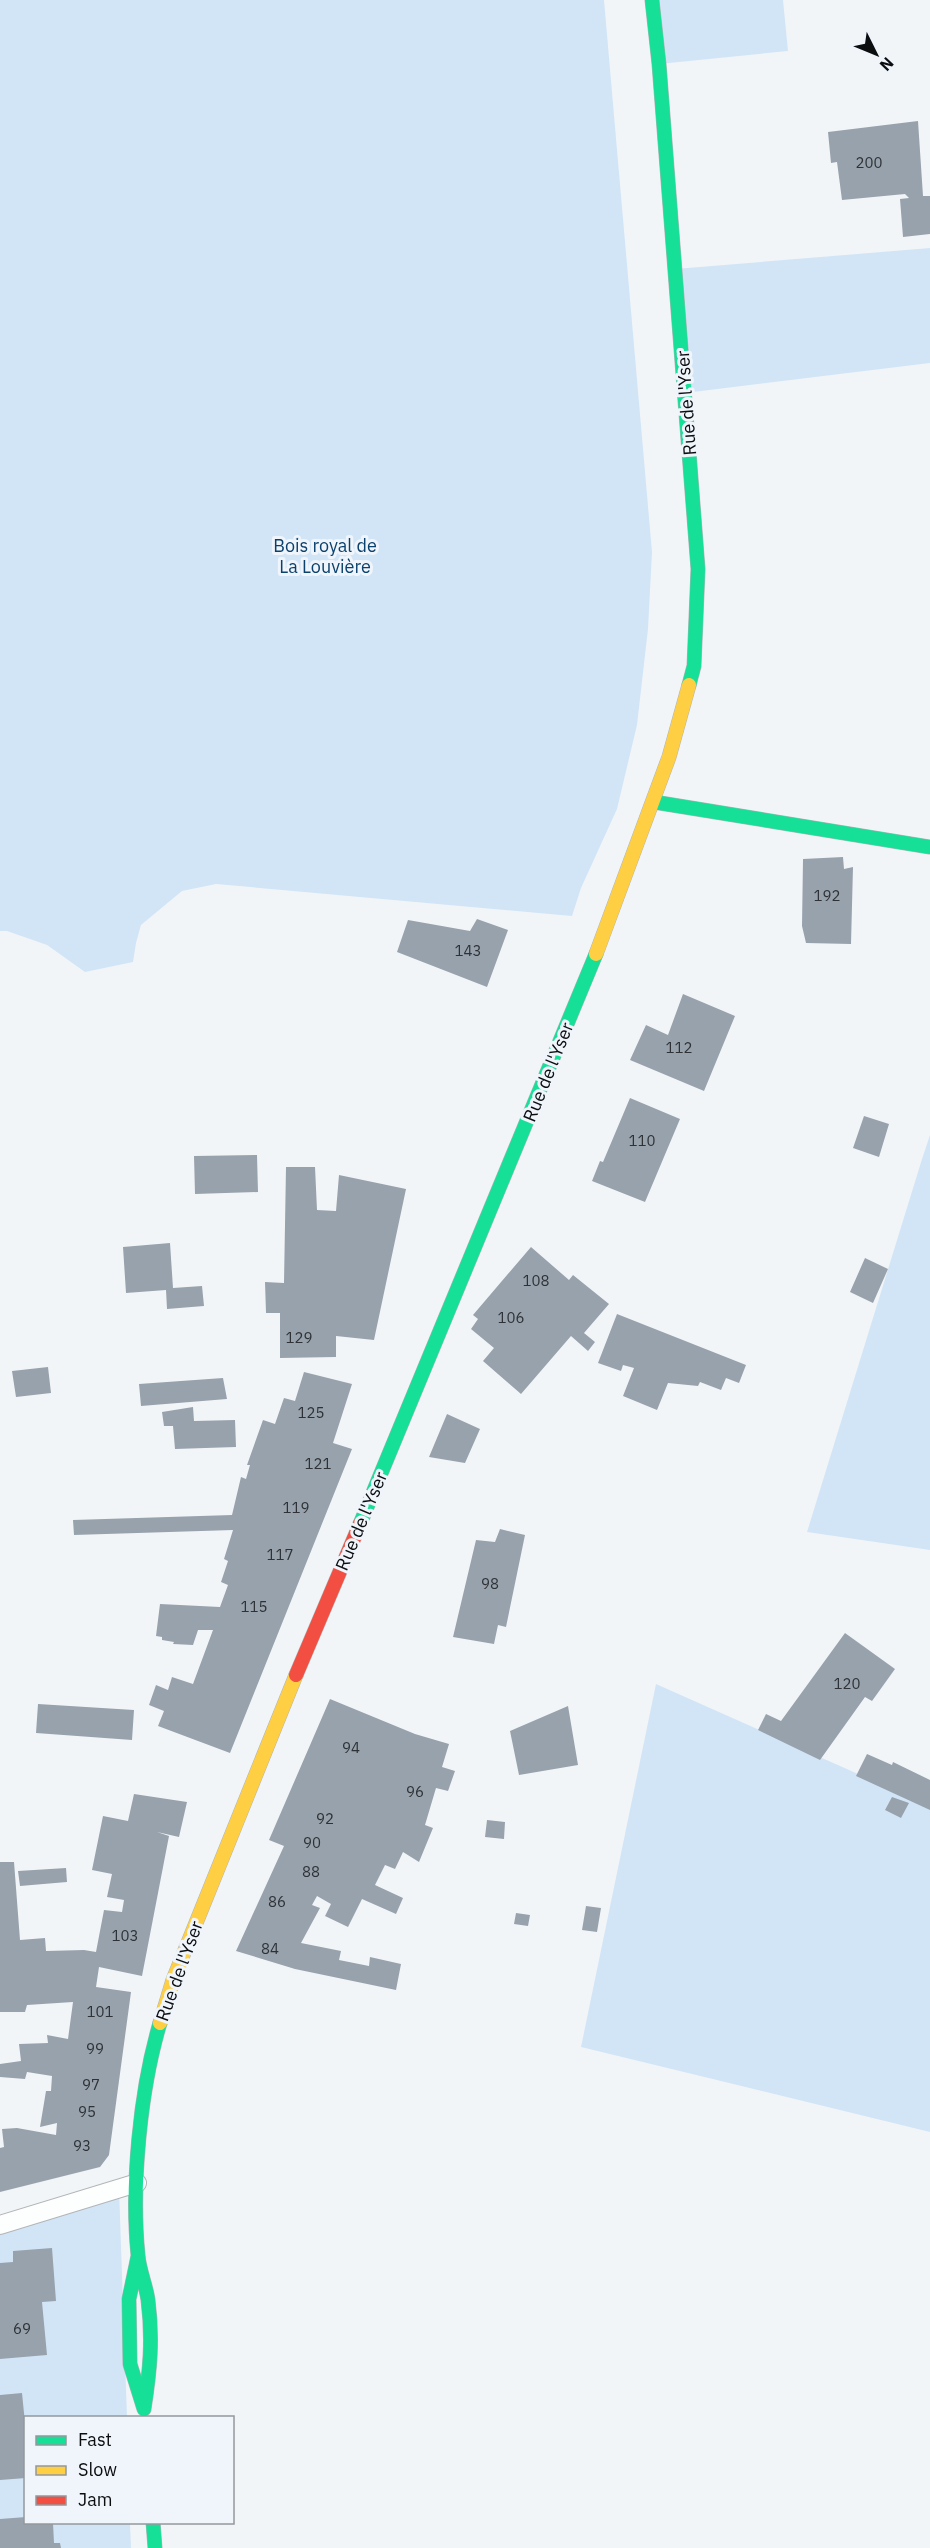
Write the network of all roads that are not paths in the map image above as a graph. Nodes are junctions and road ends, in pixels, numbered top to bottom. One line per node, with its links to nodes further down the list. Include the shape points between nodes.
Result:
1 (652, 0): 2 (street, Rue de l'Yser, via 698,569 693,666)
2 (654, 802): 3 (street); 4 (street, Rue de l'Yser, via 607,927 267,1744 173,1980 155,2040)
3 (930, 847)
4 (137, 2183): 5 (lane); 6 (street, Rue de l'Yser)
5 (0, 2225)
6 (138, 2256): 7 (street, Rue de l'Yser, via 148,2299 152,2361); 7 (street, Rue de l'Yser, via 129,2299 130,2364)
7 (145, 2414)
8 (153, 2524): 9 (street)
9 (155, 2548)

